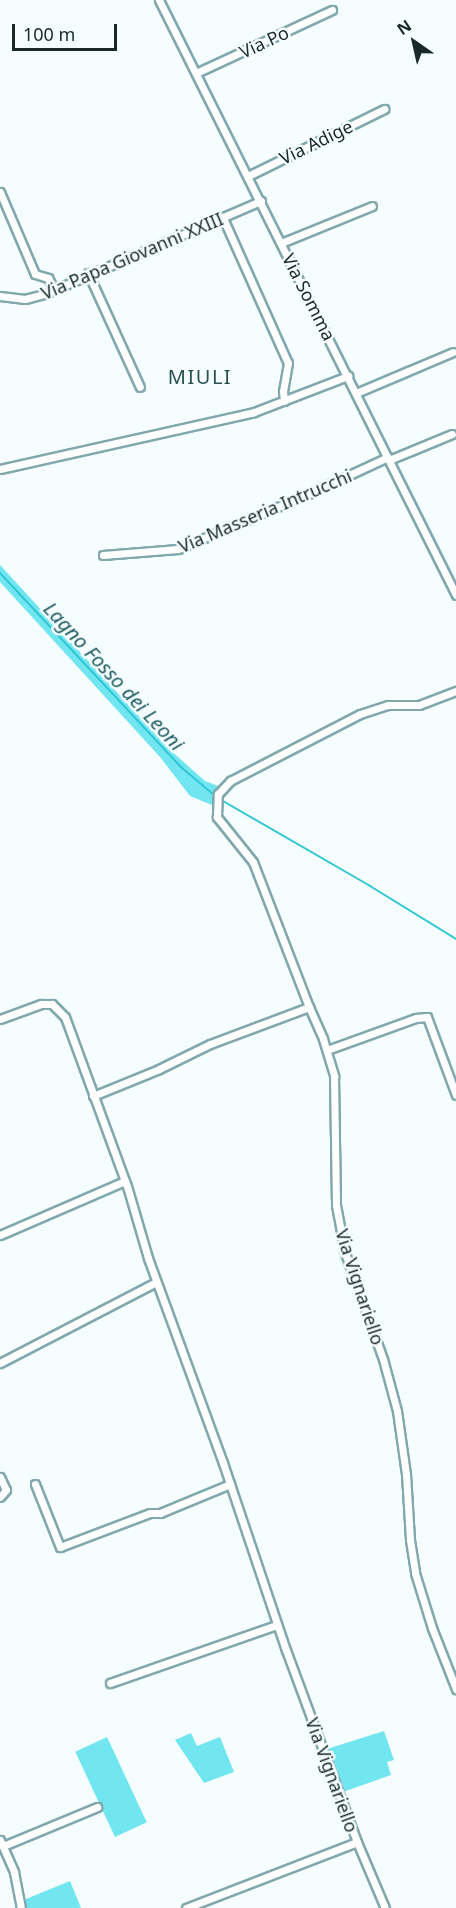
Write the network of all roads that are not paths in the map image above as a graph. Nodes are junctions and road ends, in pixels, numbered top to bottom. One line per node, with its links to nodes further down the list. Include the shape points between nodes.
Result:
1 (159, 0): 3 (street, Via Somma)
2 (332, 10): 3 (street, Via Po)
3 (196, 73): 5 (street, Via Somma)
4 (384, 109): 5 (street, Via Adige)
5 (248, 176): 7 (street, Via Somma)
6 (0, 192): 12 (street, via 35,274 48,278)
7 (261, 201): 9 (street, Via Papa Giovanni XXIII); 10 (street, Via Somma)
8 (372, 207): 10 (street)
9 (223, 218): 11 (street, Via Papa Giovanni XXIII); 18 (street, via 288,363)
10 (281, 243): 15 (street, Via Somma)
11 (88, 273): 12 (street, Via Papa Giovanni XXIII); 16 (street)
12 (54, 289): 13 (street, Via Papa Giovanni XXIII, via 25,298)
13 (0, 296)
14 (453, 352): 17 (street)
15 (348, 376): 17 (street, Via Somma); 18 (street)
16 (140, 387)
17 (356, 393): 20 (street, Via Somma)
18 (284, 400): 21 (street, via 224,419)
19 (452, 434): 20 (street, Via Masseria Intrucchi)
20 (388, 459): 22 (street, Via Masseria Intrucchi, via 178,549); 23 (street, Via Somma)
21 (0, 469)
22 (103, 555)
23 (456, 595)
24 (456, 691): 25 (street, Via Vignariello, via 419,705 378,707 349,719 230,781 218,794 221,824 253,862)
25 (309, 1007): 27 (street, Via Vignariello); 29 (street, via 218,1041)
26 (0, 1018): 29 (street, Via Vignariello, via 41,1004 60,1009)
27 (327, 1050): 28 (street, via 427,1017); 40 (street, Via Vignariello, via 335,1085 334,1172 341,1231 397,1411 415,1573)
28 (456, 1095)
29 (93, 1096): 30 (street, Via Vignariello)
30 (124, 1181): 31 (street); 32 (street, Via Vignariello)
31 (0, 1235)
32 (156, 1282): 33 (street); 36 (street, Via Vignariello)
33 (0, 1363)
34 (0, 1477): 37 (street, via 6,1490)
35 (35, 1484): 36 (street, via 60,1547)
36 (230, 1484): 38 (street, Via Vignariello)
37 (0, 1497)
38 (277, 1625): 39 (street); 42 (street, Via Vignariello)
39 (110, 1683)
40 (456, 1689)
41 (96, 1807): 43 (street)
42 (357, 1842): 45 (street); 46 (street, Via Vignariello)
43 (2, 1843): 44 (street, via 14,1872)
44 (21, 1908)
45 (186, 1908)
46 (385, 1908)

